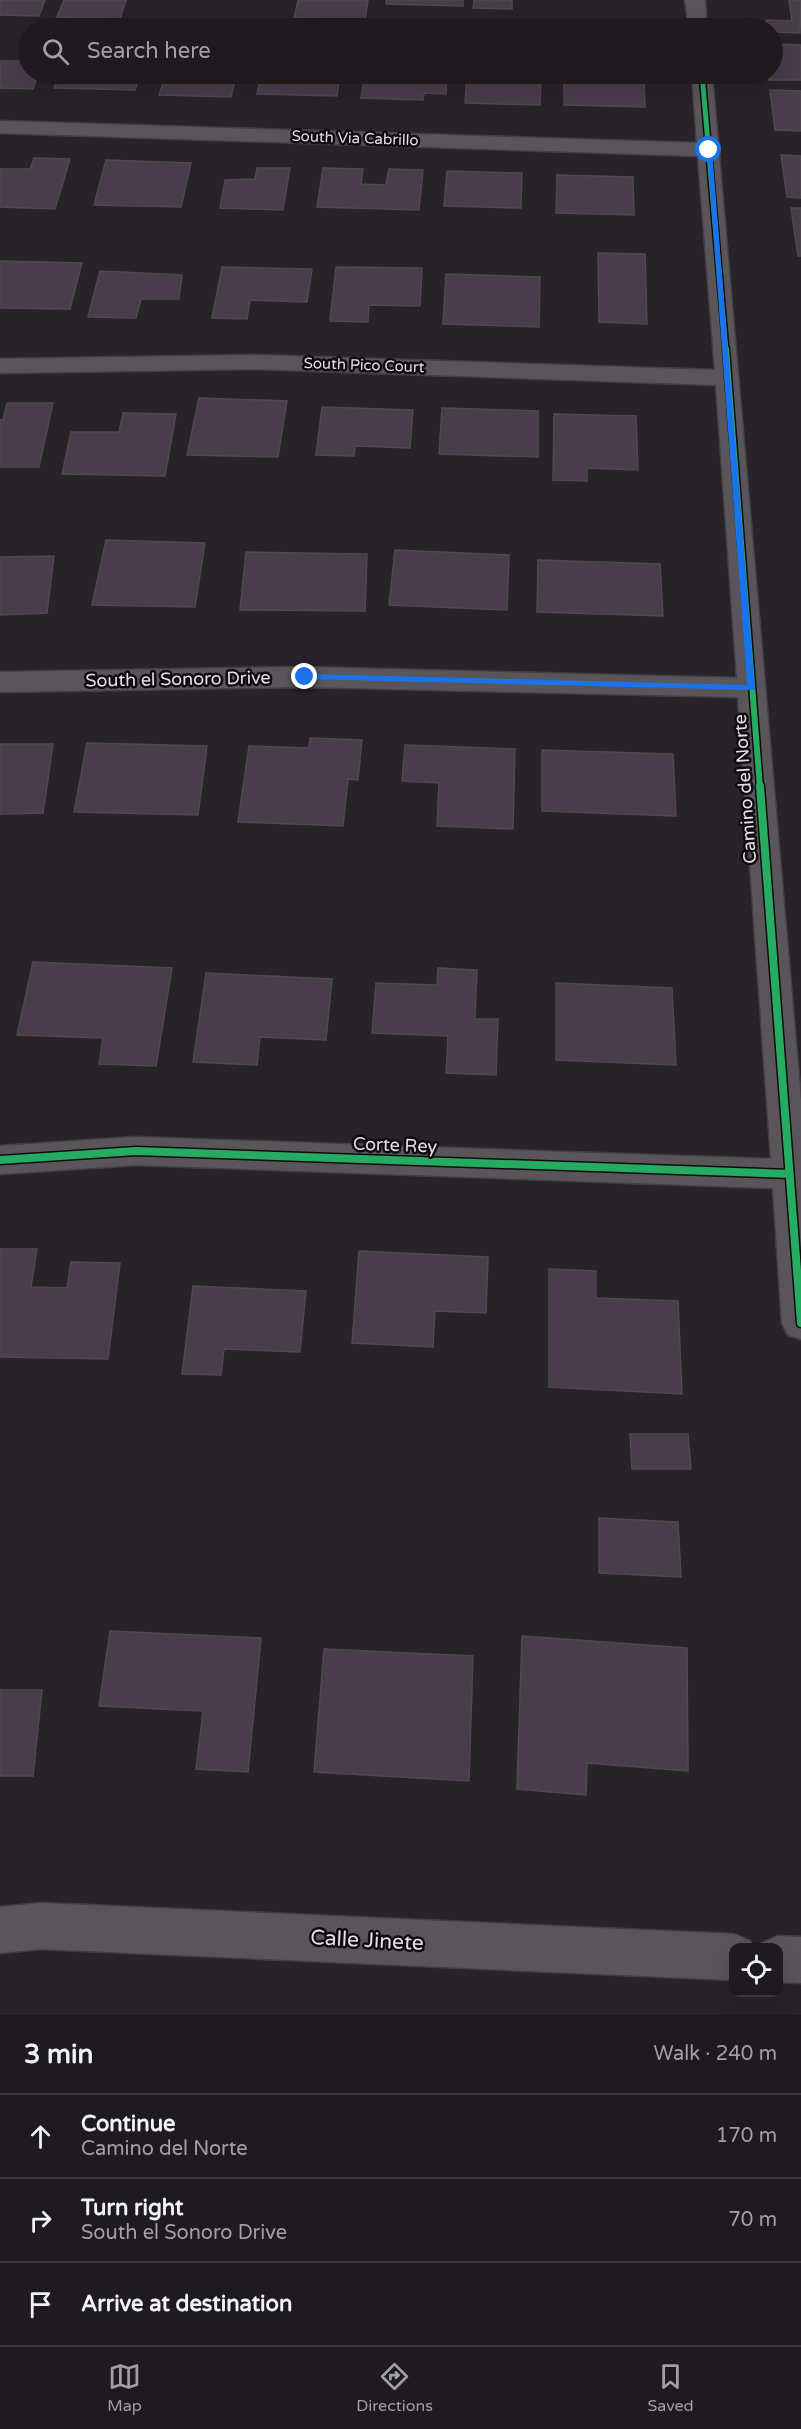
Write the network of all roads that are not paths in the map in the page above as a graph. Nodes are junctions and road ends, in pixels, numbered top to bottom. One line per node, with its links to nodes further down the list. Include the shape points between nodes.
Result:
1 (695, 0): 2 (street)
2 (697, 18)
3 (703, 84): 5 (street, Camino del Norte)
4 (0, 127): 5 (street, South Via Cabrillo)
5 (709, 150): 7 (street, Camino del Norte)
6 (0, 366): 7 (street, South Pico Court, via 255,362)
7 (728, 378): 9 (street, Camino del Norte)
8 (0, 682): 9 (street, South el Sonoro Drive, via 305,677)
9 (752, 688): 11 (street, Camino del Norte)
10 (0, 1160): 11 (street, Corte Rey, via 136,1151)
11 (789, 1174): 12 (street, Camino del Norte)
12 (801, 1323)
13 (0, 1930): 14 (street, Calle Jinete, via 41,1926)
14 (729, 1957)
15 (783, 1959): 16 (street)
16 (801, 1960)

